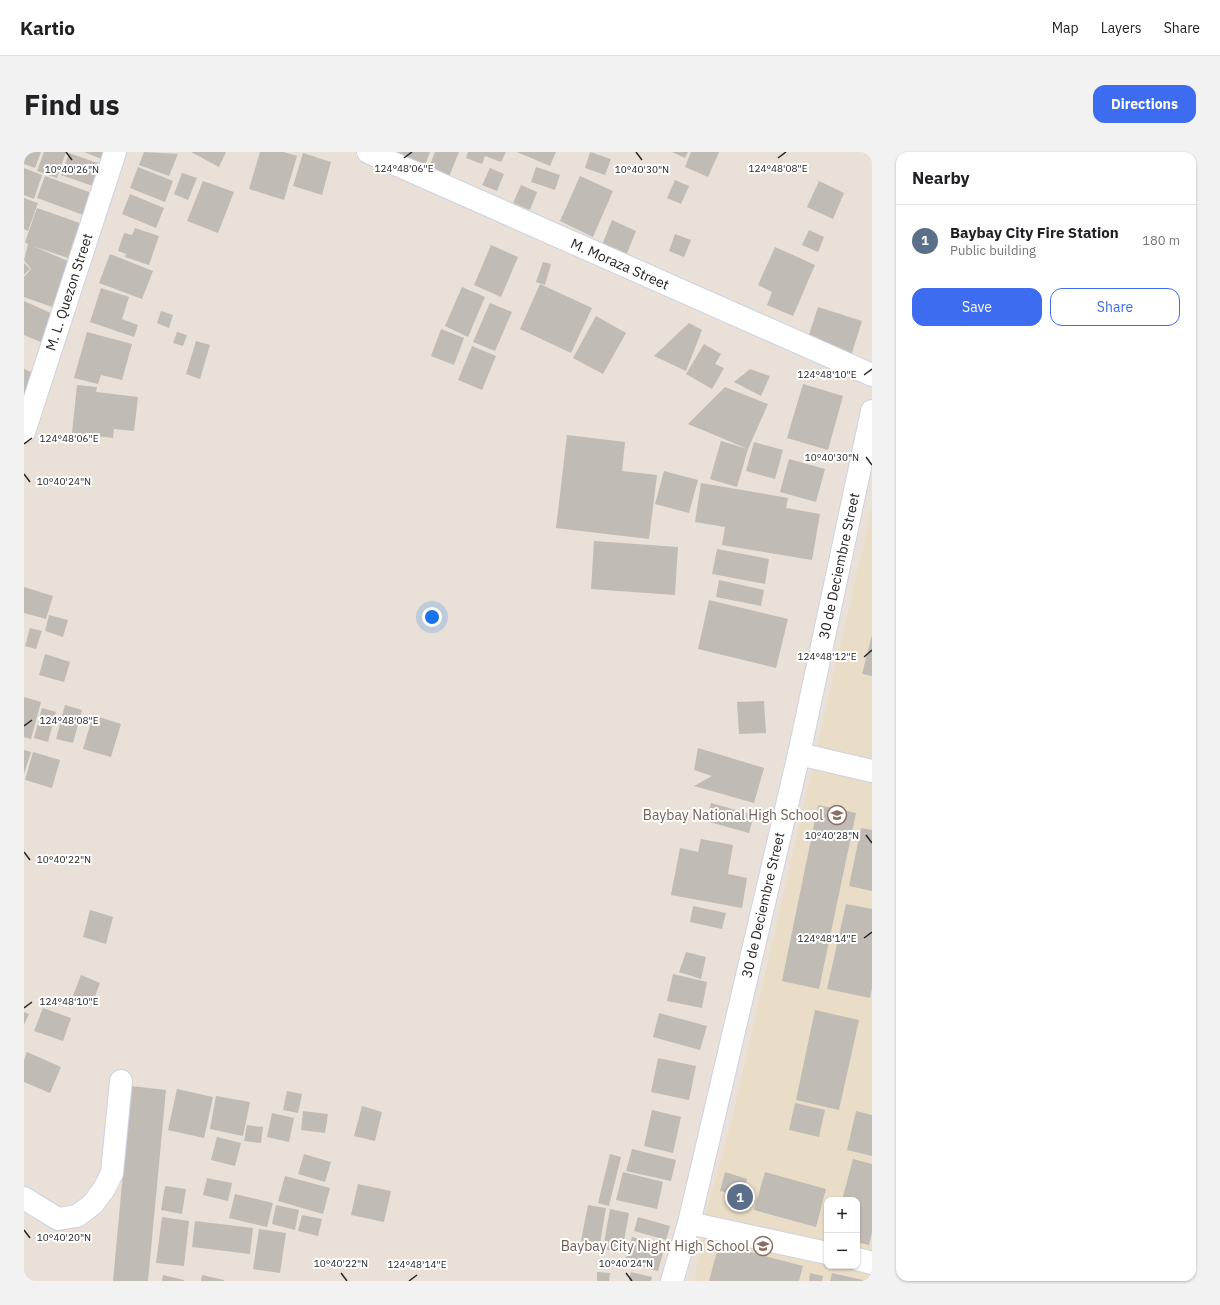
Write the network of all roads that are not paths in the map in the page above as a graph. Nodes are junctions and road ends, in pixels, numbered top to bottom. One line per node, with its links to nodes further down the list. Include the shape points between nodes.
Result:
1 (115, 152): 5 (street, M. L. Quezon Street)
2 (368, 152): 3 (street, M. Moraza Street)
3 (872, 375)
4 (872, 411): 6 (street, 30 de Deciembre Street)
5 (24, 432)
6 (799, 754): 7 (street); 10 (street, 30 de Deciembre Street)
7 (872, 771)
8 (121, 1081): 9 (street, via 112,1173 93,1204 77,1216 58,1219)
9 (24, 1198)
10 (688, 1223): 11 (street); 14 (street, 30 de Deciembre Street)
11 (824, 1252)
12 (860, 1261): 13 (street)
13 (872, 1263)
14 (672, 1281)

